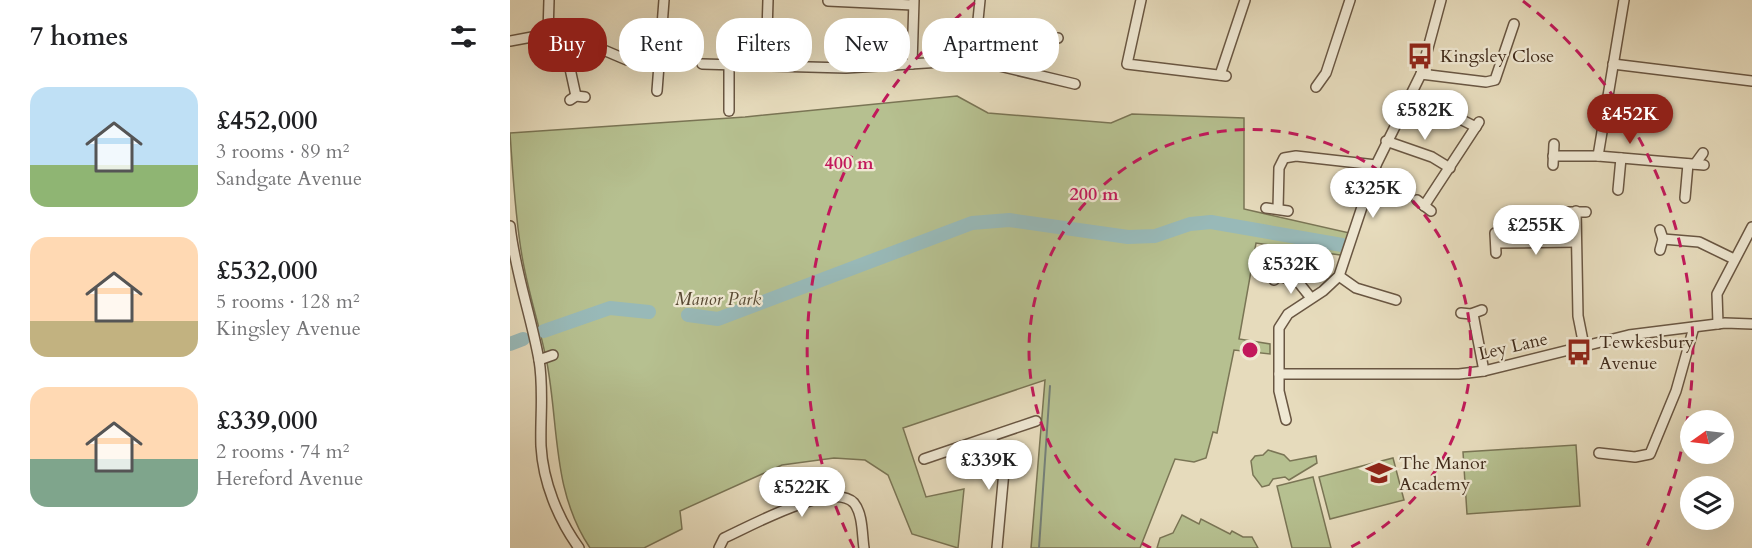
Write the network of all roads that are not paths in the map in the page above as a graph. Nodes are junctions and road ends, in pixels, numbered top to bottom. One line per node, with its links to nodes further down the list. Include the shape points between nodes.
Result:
1 (549, 0): 12 (street)
2 (664, 0): 13 (street)
3 (768, 0): 14 (street)
4 (980, 0): 15 (street)
5 (1141, 0): 6 (street, via 1127,64 1223,75)
6 (1245, 0)
7 (1350, 0): 30 (street, via 1326,73)
8 (1441, 0): 27 (street)
9 (1624, 0): 21 (street)
10 (913, 2): 11 (street); 20 (street)
11 (828, 4)
12 (548, 18)
13 (663, 18)
14 (767, 18)
15 (978, 18)
16 (1516, 31): 27 (street, via 1495,80)
17 (528, 38): 18 (street)
18 (510, 41)
19 (922, 63): 20 (street)
20 (912, 64): 22 (street)
21 (1613, 64): 28 (street); 38 (street)
22 (812, 67)
23 (571, 72): 32 (street)
24 (658, 72): 31 (street)
25 (729, 72): 33 (street)
26 (1027, 72): 29 (street)
27 (1421, 74): 35 (street)
28 (1752, 81)
29 (1075, 84)
30 (1316, 87)
31 (657, 93)
32 (577, 97)
33 (732, 107)
34 (1462, 120): 42 (street, via 1477,124)
35 (1386, 141): 41 (street); 42 (street)
36 (1554, 144): 38 (street, via 1553,161)
37 (1703, 153): 40 (street)
38 (1598, 156): 39 (street)
39 (1621, 158): 40 (street); 43 (street)
40 (1696, 164): 44 (street)
41 (1376, 165): 46 (street, via 1284,158 1279,168 1283,210); 55 (street)
42 (1450, 168): 45 (street)
43 (1618, 190)
44 (1685, 198)
45 (1424, 206)
46 (1266, 208)
47 (1577, 212): 51 (street)
48 (510, 226): 66 (street, via 514,259)
49 (1752, 227): 53 (street)
50 (1495, 233): 51 (street, via 1496,248)
51 (1576, 242): 64 (street, via 1578,316)
52 (1660, 250): 53 (street, via 1661,235 1699,242)
53 (1734, 259): 61 (street, via 1717,294)
54 (1283, 261): 56 (street, via 1277,278 1299,283)
55 (1339, 276): 56 (street); 57 (street, via 1356,288)
56 (1311, 298): 68 (street, via 1282,320 1278,335)
57 (1396, 300)
58 (1482, 310): 60 (street)
59 (1461, 313): 60 (street)
60 (1473, 314): 67 (street)
61 (1718, 324): 62 (street, Ley Lane); 63 (street, Ley Lane)
62 (1752, 324)
63 (1694, 327): 64 (street, Ley Lane, via 1629,335); 72 (street, via 1676,391 1650,454 1635,457)
64 (1584, 346): 67 (street, Ley Lane)
65 (553, 355): 66 (street)
66 (539, 360): 74 (street, via 546,476 564,524)
67 (1484, 371): 68 (street, Ley Lane)
68 (1279, 374): 69 (street, via 1285,416)
69 (1271, 414)
70 (1036, 421): 71 (street)
71 (991, 437): 73 (street); 77 (street, via 1004,471)
72 (1599, 453)
73 (924, 459)
74 (579, 548)
75 (719, 548): 76 (street, via 724,538 810,500 837,497 852,502 859,511)
76 (864, 548)
77 (997, 548)

